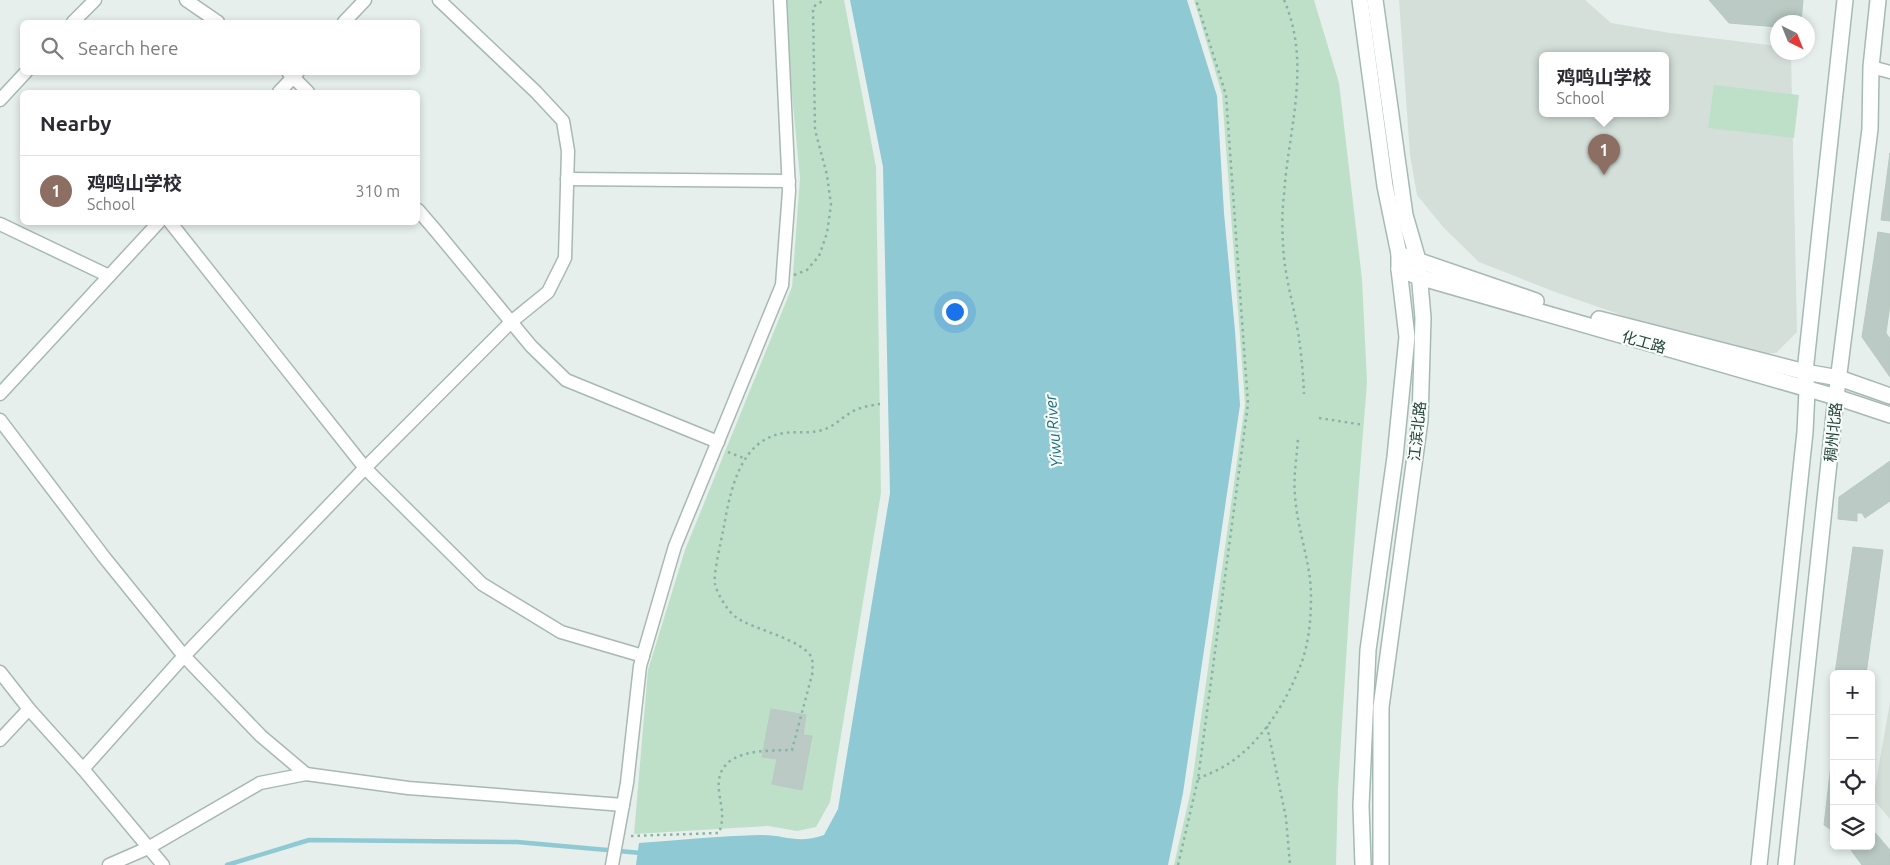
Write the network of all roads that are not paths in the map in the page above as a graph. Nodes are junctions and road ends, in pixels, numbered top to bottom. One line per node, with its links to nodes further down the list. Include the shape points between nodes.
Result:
1 (95, 0): 10 (street)
2 (186, 0): 11 (street)
3 (365, 0): 12 (street)
4 (439, 0): 21 (street, via 563,121 568,151)
5 (780, 0): 22 (street)
6 (1360, 0): 28 (main road, 江滨北路, via 1385,186)
7 (1375, 0): 27 (main road, 江滨北路, via 1405,215)
8 (1845, 0): 32 (main road, 稠州北路)
9 (1878, 0): 13 (main road, 稠州北路)
10 (75, 20)
11 (215, 20)
12 (346, 20)
13 (1871, 67): 14 (street); 33 (main road, 稠州北路, via 1870,129)
14 (1890, 72)
15 (23, 75): 20 (street)
16 (292, 75): 18 (street)
17 (294, 75): 19 (street)
18 (281, 90)
19 (306, 90)
20 (0, 100)
21 (567, 179): 22 (street); 31 (street, via 564,258 548,292)
22 (789, 181): 40 (street, via 782,285)
23 (420, 212): 31 (street)
24 (0, 224): 29 (street)
25 (156, 225): 29 (street)
26 (172, 225): 41 (street)
27 (1418, 260): 28 (main road, 化工路); 30 (main road, 江滨北路); 32 (main road, 化工路, via 1557,308)
28 (1399, 261): 30 (main road, 化工路); 54 (main road, 江滨北路, via 1408,337 1368,650 1361,806)
29 (109, 276): 35 (street)
30 (1419, 277): 34 (main road, 化工路); 55 (main road, 江滨北路, via 1423,318 1420,420 1381,707)
31 (511, 322): 40 (street, via 566,380); 41 (street)
32 (1806, 372): 33 (main road, 化工路); 34 (main road, 稠州北路)
33 (1839, 378): 36 (main road, 化工路); 37 (main road, 稠州北路)
34 (1807, 390): 37 (main road, 化工路); 56 (main road, 稠州北路)
35 (0, 394)
36 (1890, 396)
37 (1836, 397): 38 (main road, 化工路); 57 (main road, 稠州北路)
38 (1890, 415)
39 (0, 420): 42 (street)
40 (718, 442): 43 (street, via 675,546)
41 (365, 468): 42 (street); 43 (street, via 482,584 561,632)
42 (184, 656): 47 (street); 48 (street, via 261,736)
43 (643, 656): 49 (street)
44 (0, 672): 45 (street)
45 (29, 709): 46 (street); 47 (street)
46 (0, 740)
47 (83, 769): 50 (street)
48 (306, 774): 49 (street, via 408,788); 50 (street, via 260,783)
49 (623, 805): 51 (street)
50 (148, 848): 52 (street); 53 (street)
51 (612, 863)
52 (109, 865)
53 (163, 865)
54 (1363, 865)
55 (1381, 865)
56 (1759, 865)
57 (1786, 865)

